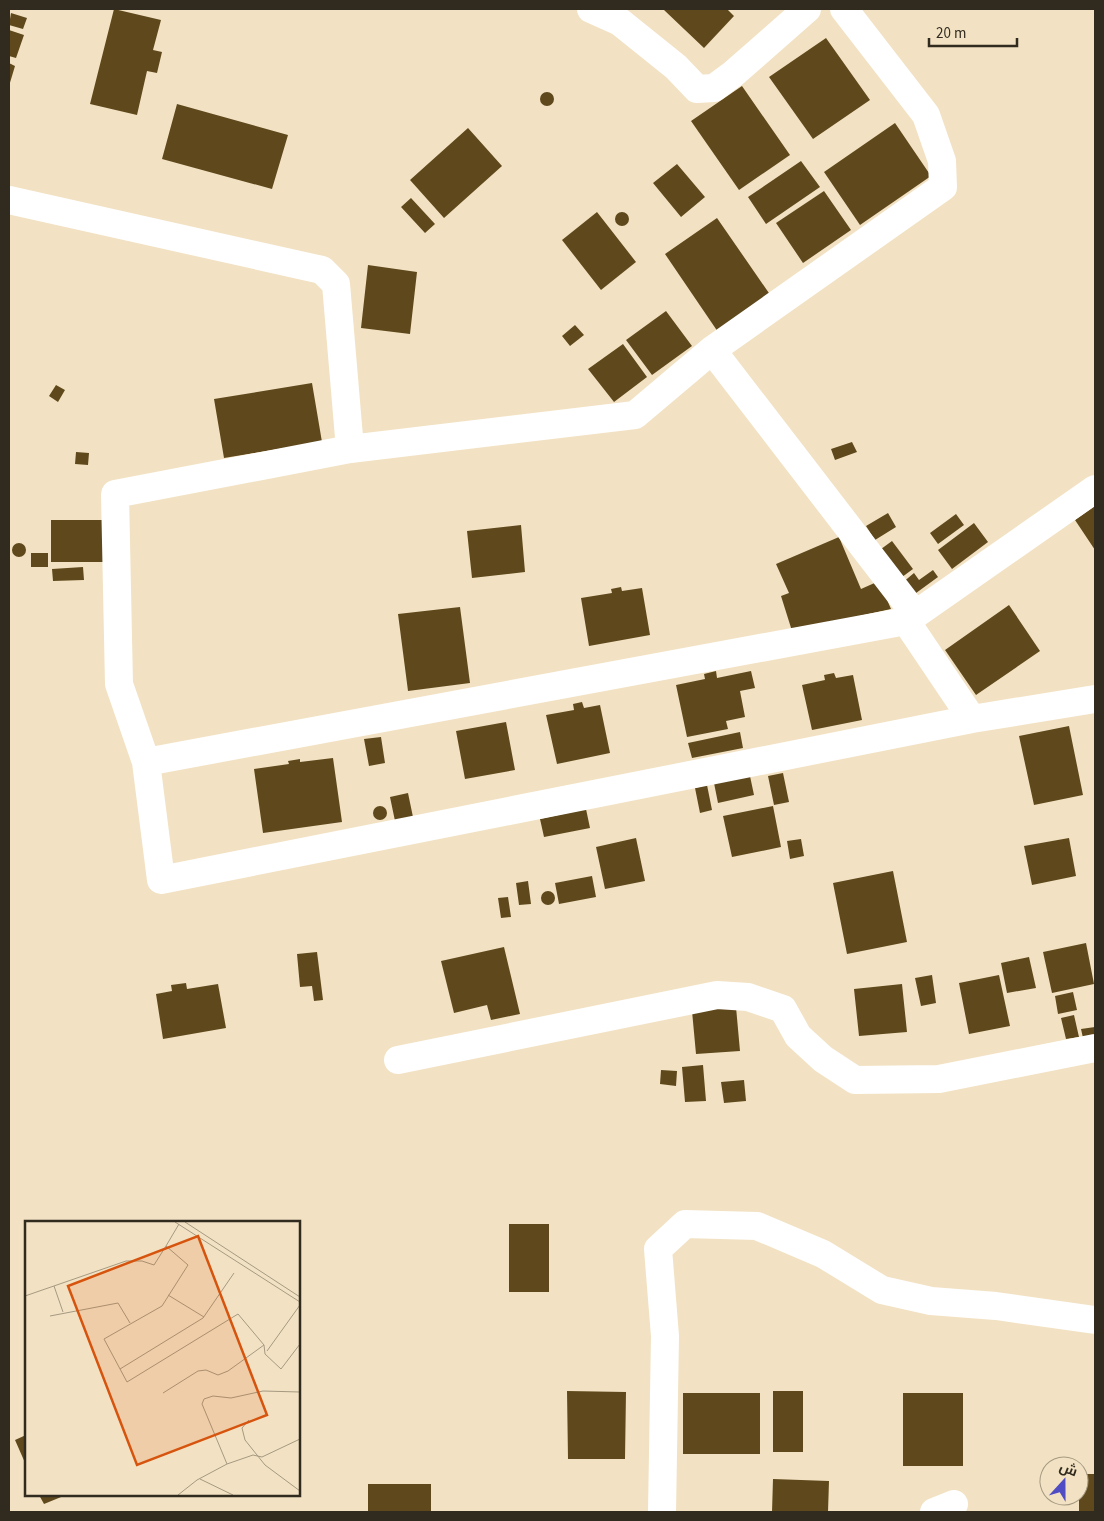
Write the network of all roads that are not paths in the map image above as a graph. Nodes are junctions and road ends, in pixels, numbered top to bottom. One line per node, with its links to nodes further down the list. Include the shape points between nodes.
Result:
1 (591, 9): 2 (street, via 620,22 676,67 697,89 714,88)
2 (807, 9)
3 (844, 9): 5 (street, via 926,115 942,161 943,187)
4 (9, 200): 6 (street, via 322,270 336,284)
5 (712, 350): 6 (street, via 636,415); 8 (street)
6 (350, 449): 11 (street, via 115,494 119,684)
7 (1095, 490): 8 (street)
8 (910, 618): 10 (street); 11 (street)
9 (1095, 699): 10 (street)
10 (972, 719): 11 (street, via 161,880)
11 (146, 762)
12 (1095, 1048): 13 (street, via 939,1079 855,1080 823,1059 798,1036 782,1009 748,997 717,994)
13 (398, 1060)
14 (1095, 1320): 15 (street, via 996,1306 931,1301 882,1290 823,1254 757,1226 685,1224 658,1249 665,1336)
15 (662, 1512)

